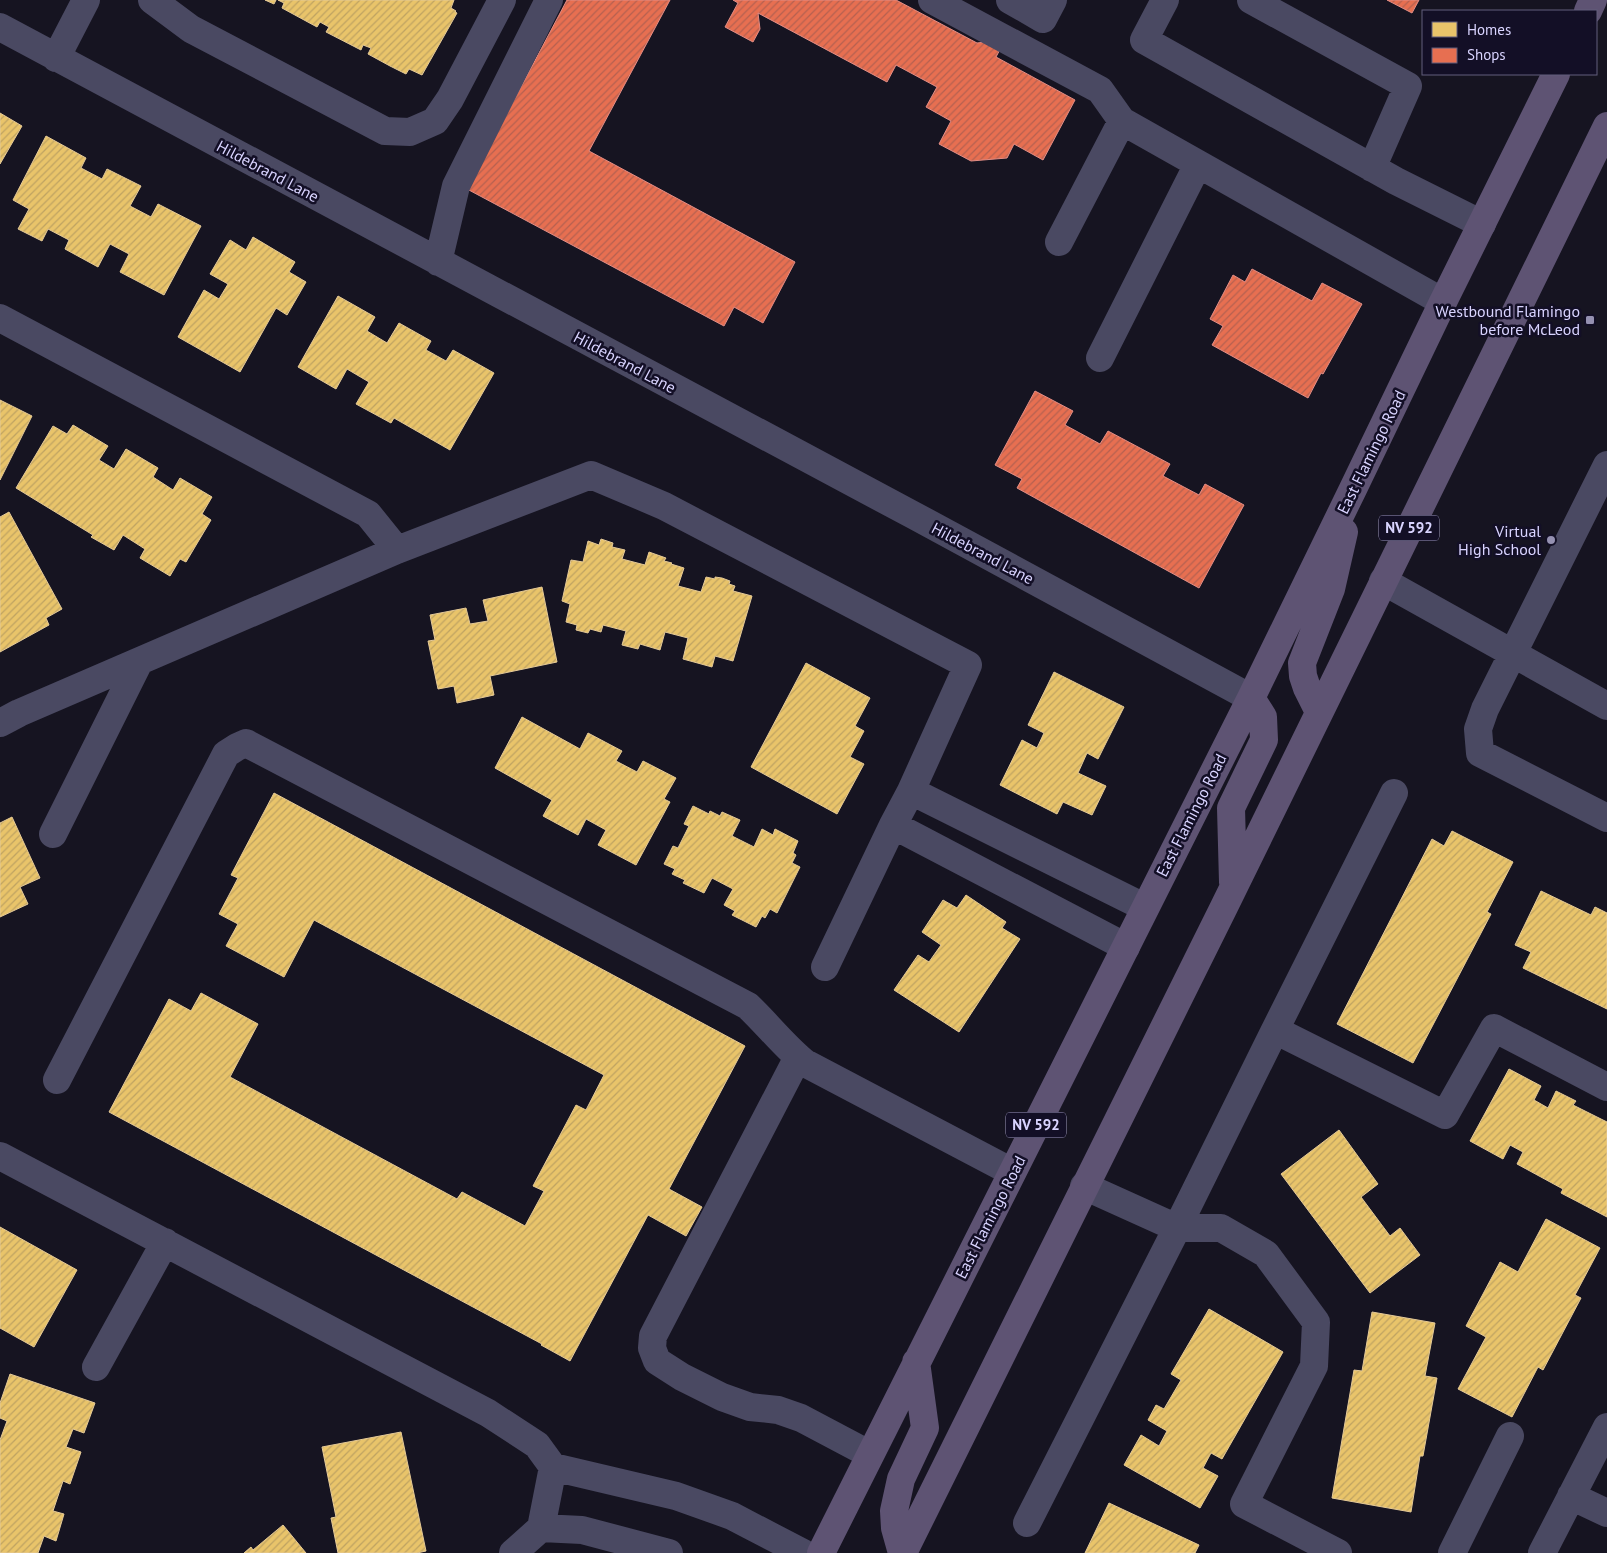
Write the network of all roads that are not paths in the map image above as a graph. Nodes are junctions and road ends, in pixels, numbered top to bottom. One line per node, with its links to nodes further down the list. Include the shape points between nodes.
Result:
1 (86, 0): 11 (street)
2 (152, 0): 3 (street, via 191,29 385,131 410,132 435,121 450,100)
3 (502, 0)
4 (549, 0): 19 (street, via 456,186)
5 (932, 0): 13 (street, via 1100,90)
6 (1010, 0): 7 (street, via 1043,19)
7 (1053, 0)
8 (1165, 0): 16 (street, via 1144,40)
9 (1251, 0): 16 (street, via 1408,86)
10 (0, 28): 11 (street, Hildebrand Lane)
11 (56, 58): 19 (street, Hildebrand Lane)
12 (1556, 75): 17 (main road, East Flamingo Road / NV 592)
13 (1122, 121): 15 (street); 18 (street)
14 (1607, 126): 26 (main road, NV 592)
15 (1198, 164): 20 (street); 22 (street)
16 (1372, 168): 17 (street)
17 (1482, 224): 20 (main road, East Flamingo Road / NV 592)
18 (1059, 242)
19 (438, 262): 29 (street, Hildebrand Lane)
20 (1443, 302): 24 (main road, East Flamingo Road / NV 592)
21 (0, 318): 25 (street, via 368,514)
22 (1100, 358)
23 (1607, 465): 27 (street)
24 (1352, 491): 29 (main road, East Flamingo Road / NV 592); 31 (main road, via 1331,589 1302,663 1307,688)
25 (397, 550): 28 (street); 33 (street, via 591,475 664,506 968,665)
26 (1383, 581): 27 (street); 31 (main road, NV 592)
27 (1511, 654): 30 (street); 35 (street, via 1478,729 1480,753)
28 (138, 662): 32 (street); 37 (street)
29 (1251, 698): 39 (main road, via 1263,717 1264,740 1231,808); 41 (main road, East Flamingo Road / NV 592)
30 (1607, 706)
31 (1319, 712): 39 (main road, NV 592)
32 (0, 723)
33 (911, 791): 36 (street); 38 (street)
34 (1394, 793): 44 (street)
35 (1607, 818)
36 (893, 825): 40 (street); 43 (street)
37 (53, 834)
38 (1034, 852): 40 (street); 41 (street)
39 (1234, 886): 50 (main road, NV 592)
40 (1015, 888): 42 (street)
41 (1144, 908): 42 (main road, East Flamingo Road / NV 592)
42 (1126, 947): 49 (main road, East Flamingo Road / NV 592)
43 (825, 967)
44 (1275, 1030): 47 (street, via 1445,1115 1494,1028); 51 (street)
45 (798, 1057): 46 (street, via 748,1006 246,743 226,754); 49 (street); 57 (street, via 653,1336 652,1348 657,1361 722,1397 801,1418)
46 (57, 1080)
47 (1607, 1087)
48 (0, 1156): 52 (street)
49 (1012, 1172): 53 (main road, East Flamingo Road / NV 592)
50 (1084, 1186): 51 (street); 67 (main road, NV 592)
51 (1177, 1228): 61 (street); 68 (street, via 1221,1228 1266,1254 1316,1322 1314,1366 1244,1504)
52 (165, 1242): 54 (street); 58 (street, via 488,1413 537,1446)
53 (916, 1362): 57 (main road, East Flamingo Road / NV 592); 67 (main road, via 925,1428 902,1478 894,1511 895,1528)
54 (96, 1367)
55 (1607, 1427): 59 (street)
56 (1510, 1436): 69 (street)
57 (869, 1454): 66 (main road, East Flamingo Road / NV 592)
58 (553, 1467): 62 (street); 65 (street, via 676,1496 732,1516)
59 (1571, 1496): 60 (street); 70 (street)
60 (1607, 1513)
61 (1027, 1523)
62 (541, 1528): 63 (street); 64 (street, via 582,1530)
63 (513, 1553)
64 (669, 1553)
65 (803, 1553)
66 (821, 1553)
67 (903, 1553)
68 (1338, 1553)
69 (1452, 1553)
70 (1542, 1553)

